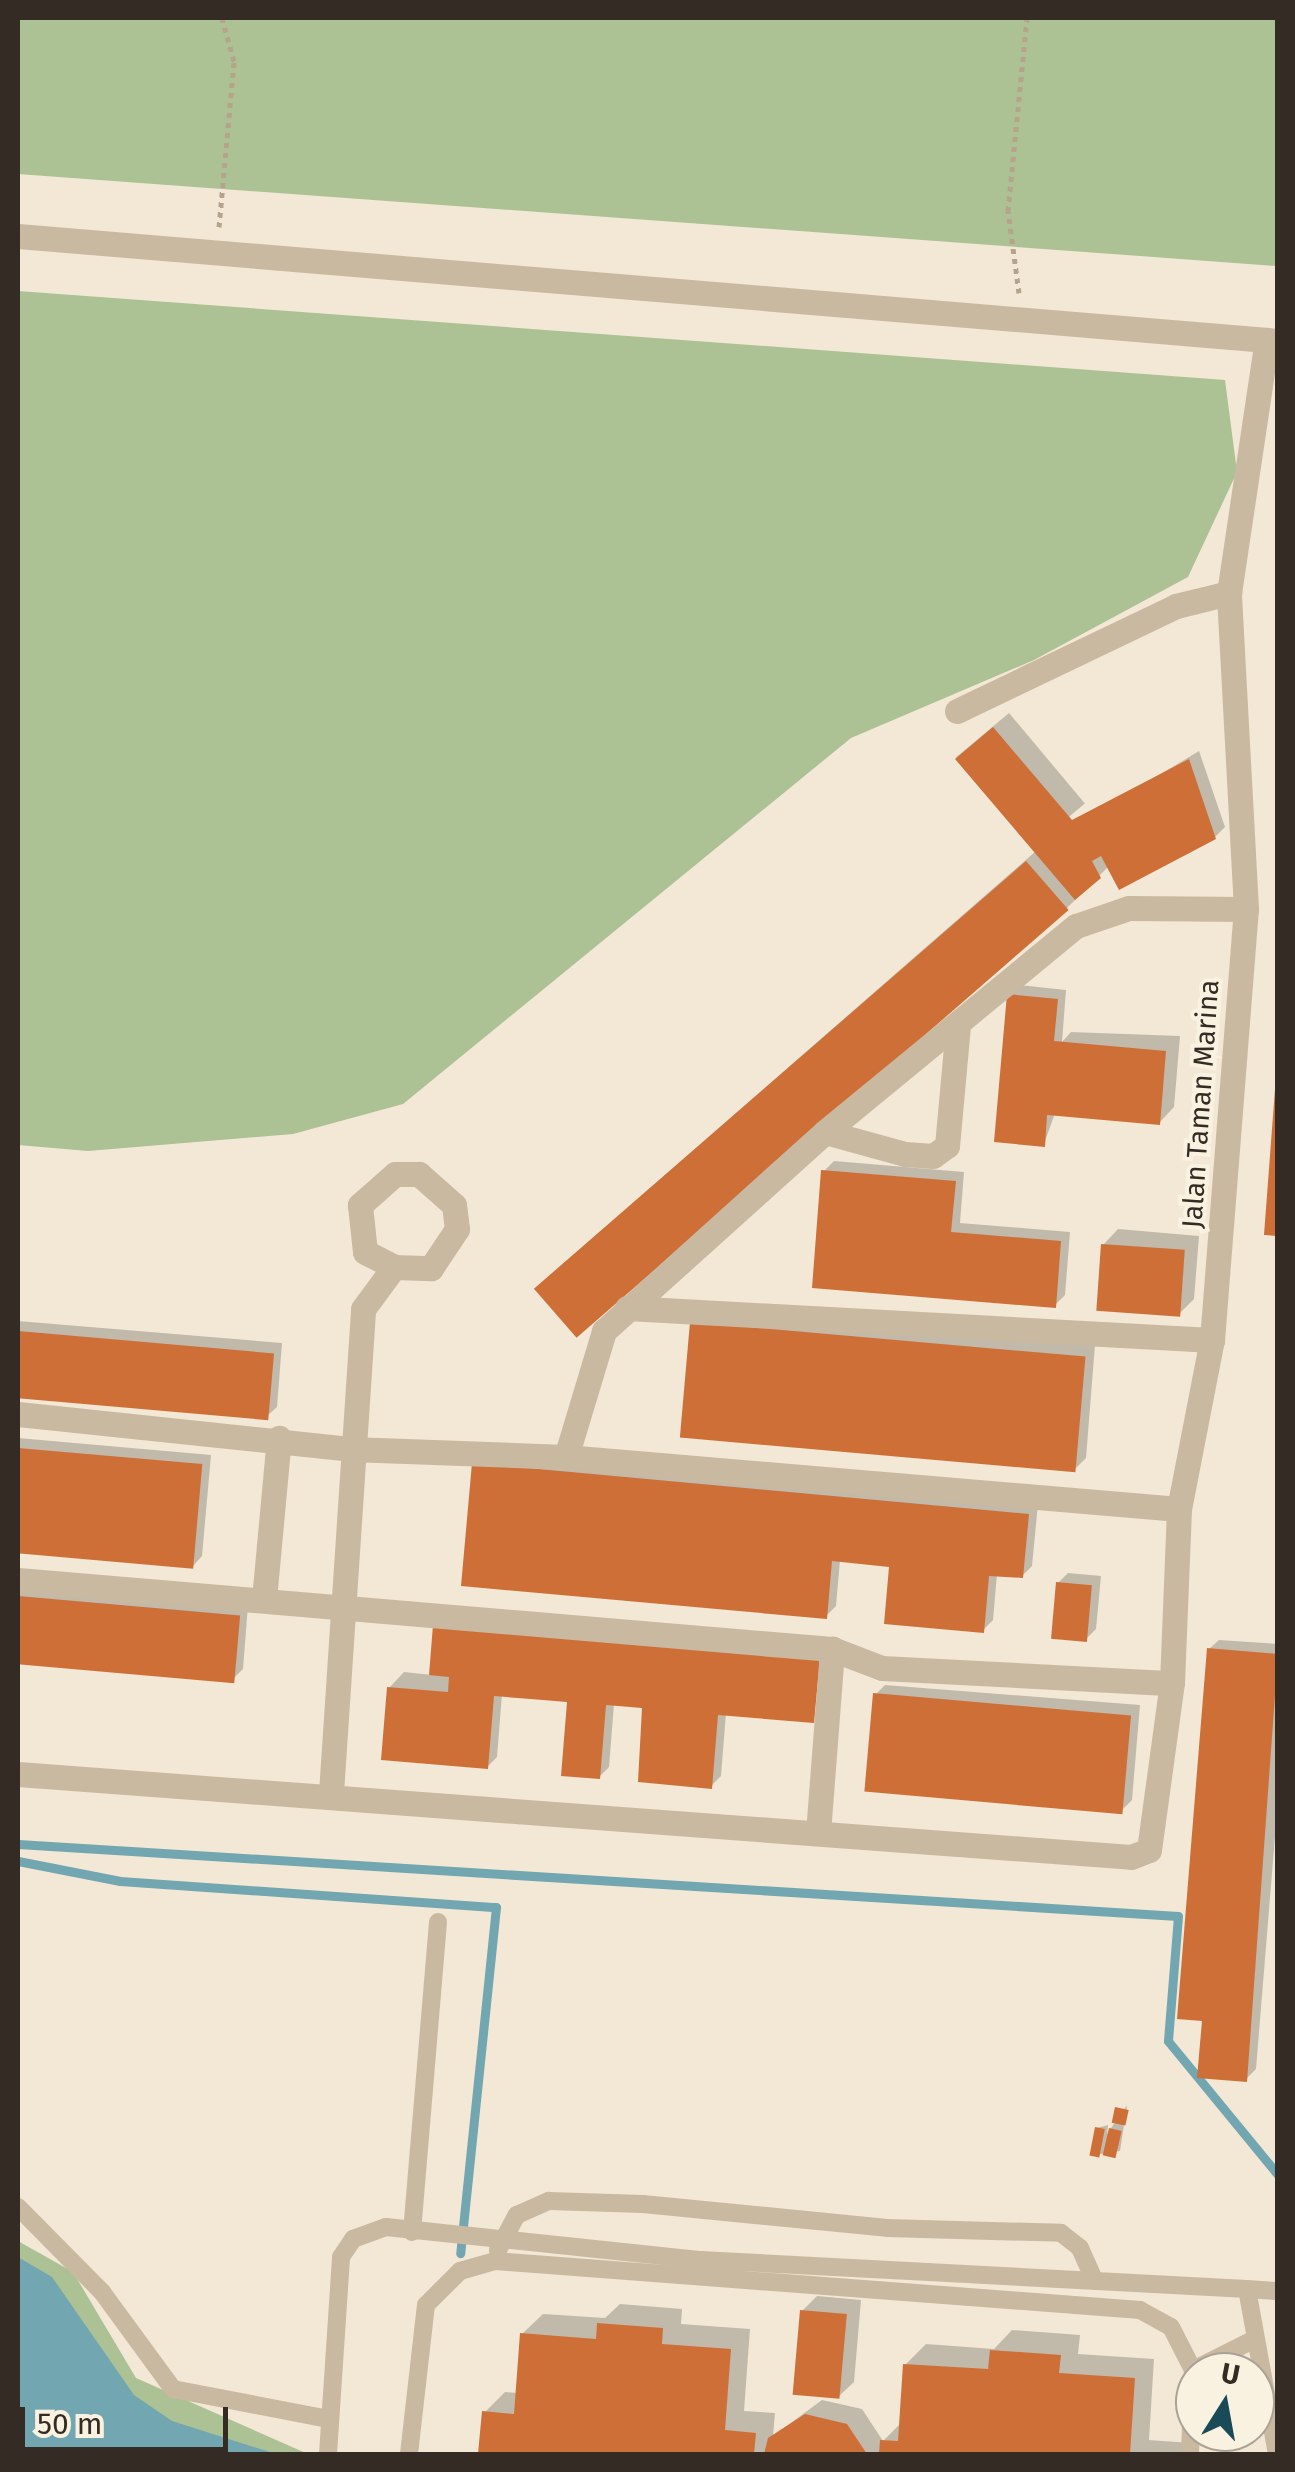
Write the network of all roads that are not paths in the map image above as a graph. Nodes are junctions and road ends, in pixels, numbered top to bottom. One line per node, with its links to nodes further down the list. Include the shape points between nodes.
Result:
1 (18, 236): 2 (street)
2 (1272, 340): 3 (street, Jalan Taman Marina)
3 (1230, 593): 4 (street, via 1176,606); 5 (street, Jalan Taman Marina)
4 (956, 711)
5 (1246, 909): 6 (street, via 1106,911); 10 (street, Jalan Taman Marina)
6 (958, 1024): 7 (street); 7 (street, via 947,1146 933,1156 905,1154)
7 (825, 1132): 9 (street)
8 (394, 1267): 13 (street, via 363,1309)
9 (626, 1308): 10 (street); 14 (street, via 593,1349)
10 (1212, 1340): 15 (street, Jalan Taman Marina)
11 (18, 1414): 12 (street)
12 (279, 1438): 13 (street); 17 (street)
13 (350, 1449): 14 (street); 18 (street)
14 (566, 1457): 15 (street)
15 (1179, 1509): 20 (street, Jalan Taman Marina)
16 (18, 1580): 17 (street)
17 (264, 1600): 18 (street)
18 (344, 1606): 19 (street); 22 (street)
19 (832, 1649): 20 (street, via 882,1668); 23 (street)
20 (1172, 1683): 23 (street, Jalan Taman Marina, via 1154,1842 1131,1857)
21 (18, 1774): 22 (street)
22 (330, 1793): 23 (street)
23 (818, 1833)
24 (438, 1922): 26 (lane)
25 (18, 2207): 34 (lane, via 102,2292 173,2390)
26 (412, 2232): 27 (lane); 34 (lane, via 374,2229 342,2257)
27 (493, 2249): 28 (lane); 28 (lane, via 517,2215 550,2201 644,2204 887,2228 1061,2233 1080,2248); 32 (lane, via 1140,2310 1171,2327); 36 (lane, via 426,2305)
28 (1095, 2282): 29 (lane)
29 (1247, 2290): 30 (lane); 31 (lane)
30 (1278, 2291)
31 (1255, 2339): 33 (lane); 37 (lane)
32 (1184, 2352)
33 (1229, 2352)
34 (329, 2419): 35 (lane)
35 (328, 2454)
36 (409, 2454)
37 (1277, 2454)

